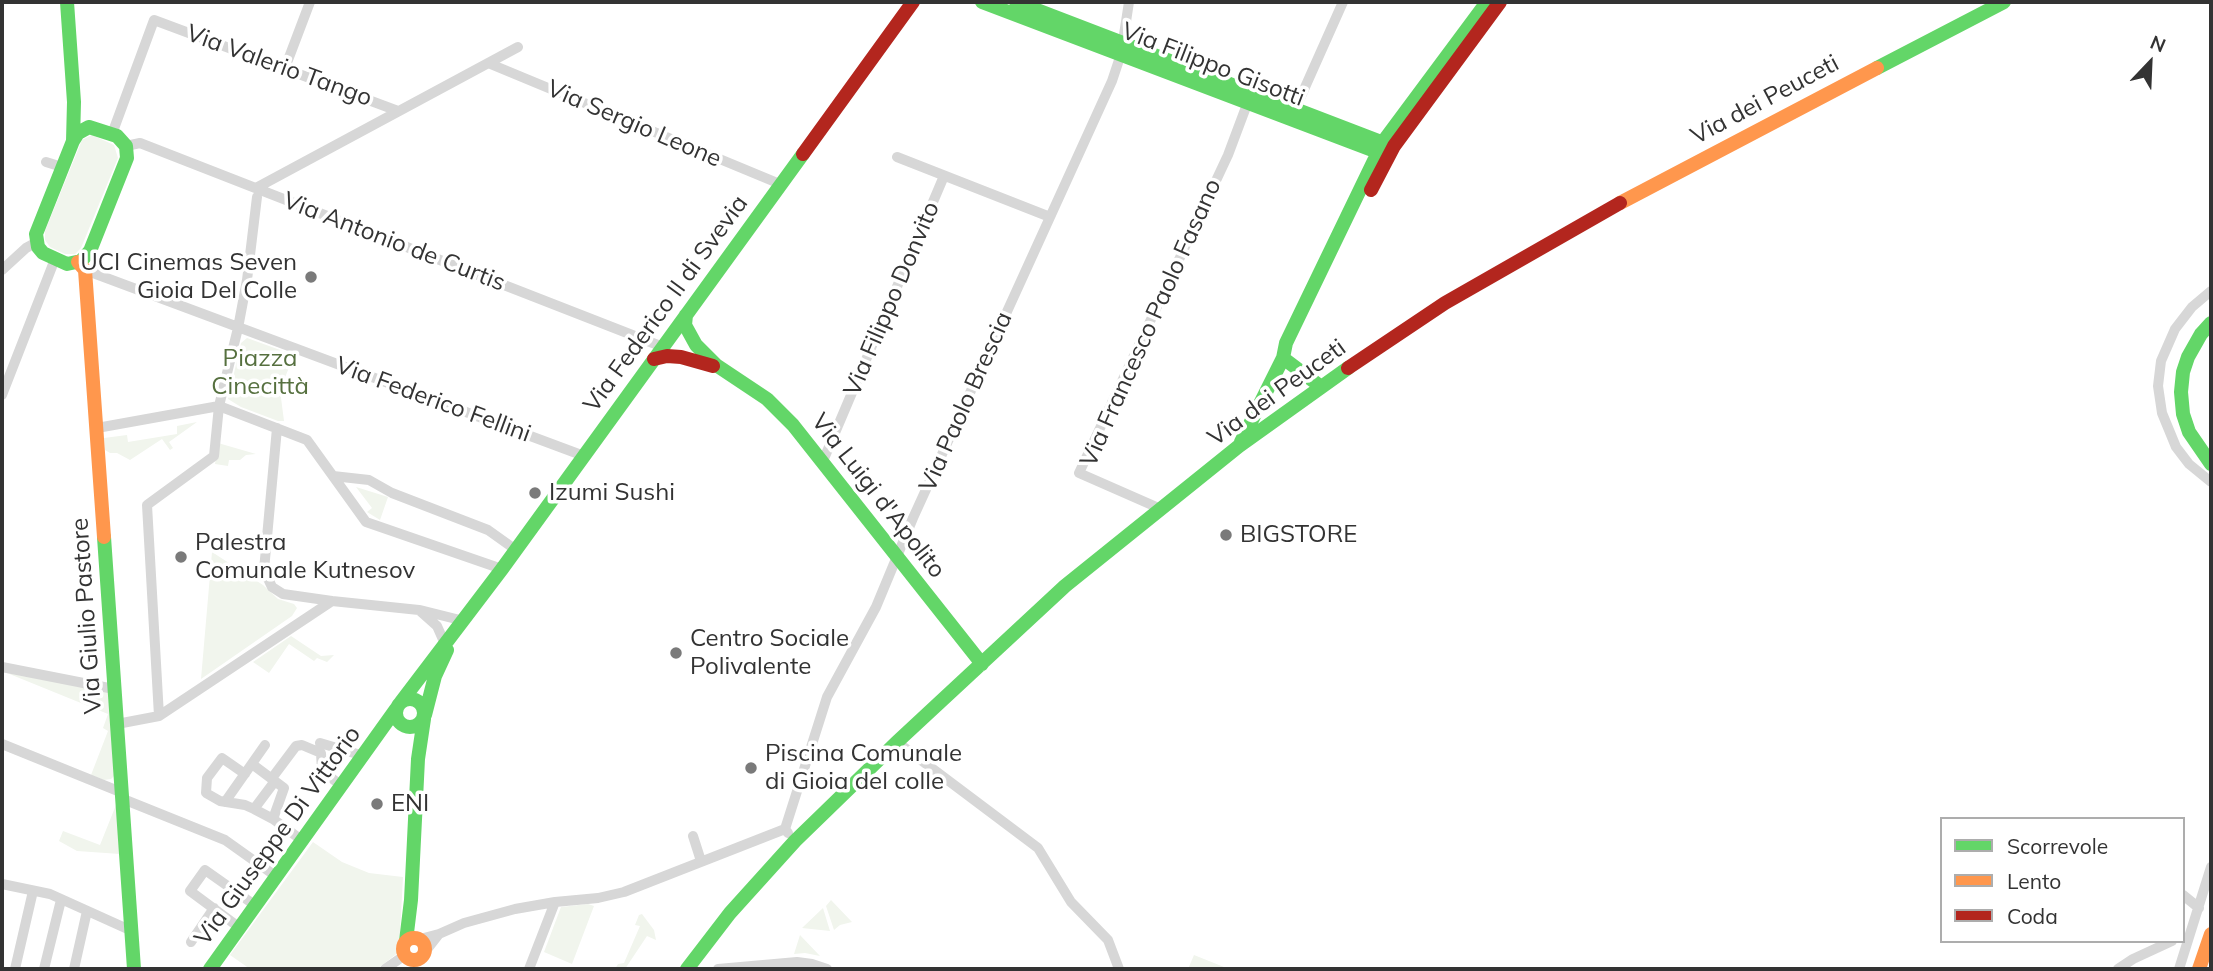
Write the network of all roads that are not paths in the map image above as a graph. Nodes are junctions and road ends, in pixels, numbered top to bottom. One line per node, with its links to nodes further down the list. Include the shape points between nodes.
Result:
1 (67, 2): 16 (main road)
2 (310, 2): 14 (street)
3 (913, 2): 28 (main road, Via Federico II di Svevia)
4 (982, 2): 12 (main road, Via Filippo Gisotti)
5 (1016, 2): 12 (main road, Via Filippo Gisotti)
6 (1129, 2): 12 (street, Via Paolo Brescia)
7 (1343, 2): 18 (street)
8 (1487, 2): 23 (main road)
9 (1500, 2): 23 (main road)
10 (2004, 2): 42 (main road, Via dei Peuceti, via 1637,193 1446,303)
11 (518, 47): 13 (street)
12 (1121, 48): 15 (main road, Via Filippo Gisotti); 30 (street, Via Paolo Brescia, via 1112,81)
13 (488, 63): 17 (street); 28 (street, Via Sergio Leone)
14 (285, 68): 17 (street, Via Valerio Tango); 20 (street, Via Valerio Tango, via 154,20)
15 (1250, 97): 18 (main road, Via Filippo Gisotti); 53 (street, Via Francesco Paolo Fasano, via 1228,155 1079,473)
16 (74, 102): 19 (main road); 21 (main road)
17 (398, 111): 29 (street)
18 (1293, 114): 23 (main road, Via Filippo Gisotti)
19 (91, 127): 20 (main road); 21 (main road, via 78,132)
20 (112, 134): 22 (main road)
21 (73, 141): 26 (main road)
22 (125, 146): 29 (street, Via Antonio de Curtis, via 140,143); 33 (main road, via 126,161)
23 (1386, 149): 41 (main road, via 1293,346)
24 (897, 157): 27 (street)
25 (46, 162): 26 (street)
26 (62, 167): 31 (main road, via 36,232)
27 (944, 176): 30 (street); 50 (street, Via Filippo Donvito)
28 (780, 184): 36 (main road, Via Federico II di Svevia)
29 (257, 193): 38 (street); 39 (street, Via Antonio de Curtis)
30 (1050, 218): 55 (street, Via Paolo Brescia)
31 (37, 242): 32 (main road, via 43,253); 34 (street)
32 (55, 259): 33 (main road); 43 (street)
33 (81, 266): 38 (street, Via Federico Fellini); 45 (main road, Via Giulio Pastore)
34 (2, 270)
35 (2211, 292): 52 (street, via 2175,329 2161,361 2158,386 2162,413 2176,447)
36 (686, 315): 39 (main road, Via Federico II di Svevia); 40 (main road, Via Luigi d'Apolito, via 685,325)
37 (2211, 323): 49 (main road, via 2192,349 2182,381 2186,424)
38 (239, 328): 44 (street); 48 (street, Via Federico Fellini)
39 (662, 348): 40 (main road, via 667,356); 40 (main road, via 682,340); 48 (main road, Via Federico II di Svevia)
40 (700, 358): 50 (main road, Via Luigi d'Apolito, via 774,406)
41 (1283, 358): 42 (main road); 47 (main road)
42 (1320, 386): 47 (main road, Via dei Peuceti)
43 (2, 395)
44 (219, 406): 45 (street); 46 (street); 65 (street, via 214,456 147,505)
45 (97, 428): 63 (main road, Via Giulio Pastore)
46 (277, 428): 51 (street, via 309,442); 57 (street, via 264,570 272,586 283,594)
47 (1239, 446): 53 (main road, Via dei Peuceti)
48 (584, 456): 54 (main road, Via Federico II di Svevia)
49 (2209, 460)
50 (823, 461): 55 (main road, Via Luigi d'Apolito)
51 (333, 476): 54 (street, via 369,480 488,530); 56 (street, via 366,522)
52 (2211, 482)
53 (1161, 509): 61 (main road, Via dei Peuceti, via 1065,586)
54 (516, 550): 56 (main road, Via Federico II di Svevia)
55 (897, 556): 61 (main road, Via Luigi d'Apolito); 84 (street, Via Paolo Brescia, via 876,607 827,697)
56 (502, 569): 59 (main road, Via Federico II di Svevia)
57 (332, 601): 58 (street); 65 (street)
58 (419, 610): 59 (street); 60 (street, via 437,626)
59 (460, 626): 60 (main road, Via Federico II di Svevia); 66 (main road, Via Federico II di Svevia, via 435,676)
60 (445, 644): 64 (main road, Via Federico II di Svevia)
61 (982, 664): 70 (main road, Via dei Peuceti)
62 (2, 667): 63 (street)
63 (114, 689): 67 (main road, Via Giulio Pastore)
64 (398, 705): 66 (main road, via 406,699 416,700); 68 (main road, via 397,719); 69 (main road, Via Giuseppe Di Vittorio)
65 (159, 716): 67 (street)
66 (424, 717): 68 (main road, via 417,726); 75 (main road, Via Federico II di Svevia)
67 (117, 724): 80 (main road, Via Giulio Pastore)
68 (405, 726): 69 (main road); 75 (main road, Via Federico II di Svevia)
69 (383, 730): 74 (main road, Via Giuseppe Di Vittorio)
70 (897, 742): 87 (main road, Via dei Peuceti); 118 (street, via 1038,848 1071,902 1108,940)
71 (320, 743): 74 (street)
72 (2, 744): 80 (street)
73 (265, 745): 76 (street)
74 (365, 756): 79 (main road, Via Giuseppe Di Vittorio)
75 (418, 759): 106 (main road, Via Federico II di Svevia, via 410,917)
76 (252, 764): 77 (street); 78 (street)
77 (245, 774): 81 (street); 81 (street, via 222,758 207,778 206,793)
78 (273, 779): 79 (street, via 302,744 319,750 322,771); 82 (street); 83 (street, via 284,788)
79 (342, 786): 86 (main road, Via Giuseppe Di Vittorio)
80 (123, 796): 90 (street, via 225,840); 101 (main road, Via Giulio Pastore)
81 (225, 802): 82 (street)
82 (254, 809): 83 (street)
83 (274, 819): 86 (street)
84 (785, 829): 87 (street); 88 (street)
85 (693, 836): 88 (street)
86 (303, 841): 90 (main road, Via Giuseppe Di Vittorio)
87 (795, 841): 115 (main road, Via dei Peuceti, via 722,922)
88 (701, 861): 95 (street, via 624,891)
89 (2211, 867): 98 (street)
90 (277, 877): 96 (main road, Via Giuseppe Di Vittorio)
91 (2, 885): 92 (street)
92 (33, 891): 94 (street); 107 (street)
93 (2185, 897): 98 (street)
94 (61, 900): 99 (street); 108 (street)
95 (555, 902): 106 (street, via 464,923); 114 (street)
96 (256, 906): 97 (street, via 205,870 190,891); 100 (main road, Via Giuseppe Di Vittorio)
97 (214, 908): 100 (street); 104 (street)
98 (2199, 908): 103 (street)
99 (87, 911): 101 (street); 109 (street)
100 (240, 928): 111 (main road, Via Giuseppe Di Vittorio)
101 (132, 931): 110 (main road, Via Giulio Pastore)
102 (2211, 934): 121 (main road)
103 (2187, 935): 120 (street)
104 (191, 942)
105 (2168, 943): 119 (street)
106 (414, 951): 112 (street); 113 (main road)
107 (15, 969)
108 (44, 969)
109 (74, 969)
110 (134, 969)
111 (210, 969)
112 (385, 969)
113 (416, 969)
114 (529, 969)
115 (687, 969)
116 (718, 969): 117 (street, via 783,962)
117 (827, 969)
118 (1119, 969)
119 (2118, 969)
120 (2179, 969)
121 (2199, 969)

